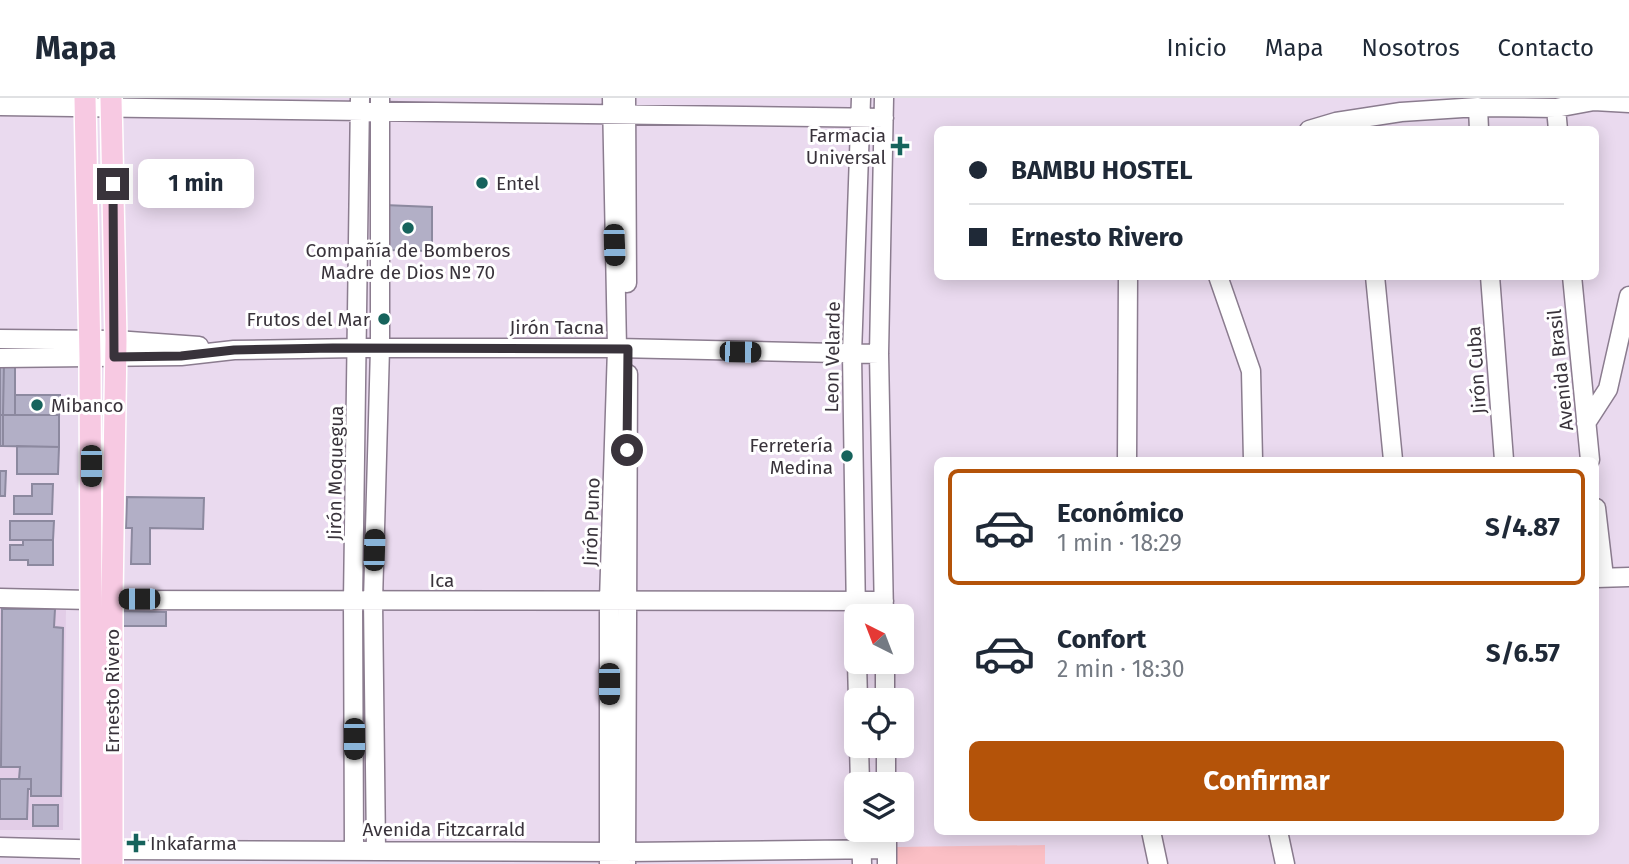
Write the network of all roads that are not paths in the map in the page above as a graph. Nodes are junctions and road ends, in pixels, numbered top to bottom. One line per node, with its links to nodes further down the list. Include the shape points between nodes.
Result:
1 (861, 98): 13 (street, Leon Velarde)
2 (884, 98): 12 (street)
3 (85, 102): 4 (street); 8 (street); 29 (main road, Ernesto Rivero)
4 (111, 102): 6 (street); 26 (main road, Ernesto Rivero)
5 (1629, 103): 11 (street)
6 (360, 104): 7 (street); 17 (street, Jirón Moquegua)
7 (380, 104): 9 (street); 18 (street)
8 (0, 106)
9 (619, 106): 13 (street); 30 (street, Jirón Puno)
10 (1478, 107): 11 (street); 14 (street, via 1401,112); 15 (street)
11 (1556, 108): 16 (street)
12 (884, 118): 13 (street); 32 (street)
13 (861, 119): 31 (street, Leon Velarde)
14 (1322, 126)
15 (1479, 126)
16 (1558, 126)
17 (359, 211): 18 (street); 27 (street, Jirón Moquegua)
18 (380, 211): 28 (street)
19 (1128, 280): 35 (street)
20 (1219, 280): 36 (street, via 1251,371)
21 (1375, 280): 37 (street)
22 (1490, 280): 38 (street, Jirón Cuba)
23 (1572, 280): 34 (street, Avenida Brasil)
24 (1629, 296): 34 (street, via 1608,389)
25 (0, 339): 29 (street, Jirón Tacna)
26 (115, 348): 27 (street, Jirón Tacna, via 181,356 234,350); 29 (street, Jirón Tacna); 44 (main road, Ernesto Rivero)
27 (358, 348): 28 (street, Jirón Tacna); 45 (street, Jirón Moquegua)
28 (380, 348): 30 (street, Jirón Tacna); 46 (street)
29 (89, 349): 33 (street, Jirón Tacna); 44 (main road, Ernesto Rivero)
30 (622, 349): 31 (street, Jirón Tacna); 47 (street, Jirón Puno)
31 (852, 354): 32 (street, Jirón Tacna); 48 (street, Leon Velarde)
32 (879, 354): 49 (street)
33 (0, 358)
34 (1586, 423): 39 (street, Avenida Brasil)
35 (1127, 457)
36 (1253, 457)
37 (1393, 457)
38 (1503, 457)
39 (1590, 457)
40 (1599, 560): 42 (street)
41 (1629, 577): 42 (street)
42 (1600, 578)
43 (0, 598): 44 (street, Ica)
44 (102, 599): 45 (street, Ica); 56 (main road, Ernesto Rivero)
45 (353, 601): 46 (street, Ica); 54 (street, Jirón Moquegua)
46 (373, 601): 47 (street, Ica); 55 (street)
47 (618, 601): 50 (street, Ica); 59 (street, Jirón Puno)
48 (856, 604)
49 (884, 604)
50 (844, 609)
51 (1152, 835): 60 (street)
52 (1280, 835): 61 (street)
53 (0, 847): 56 (street, Avenida Fitzcarrald)
54 (354, 849): 55 (street, Avenida Fitzcarrald); 56 (street, Avenida Fitzcarrald)
55 (376, 849): 59 (street, Avenida Fitzcarrald)
56 (102, 857)
57 (862, 857): 58 (street, Avenida Fitzcarrald); 59 (street, Avenida Fitzcarrald)
58 (887, 857)
59 (617, 858)
60 (1158, 864)
61 (1285, 864)

